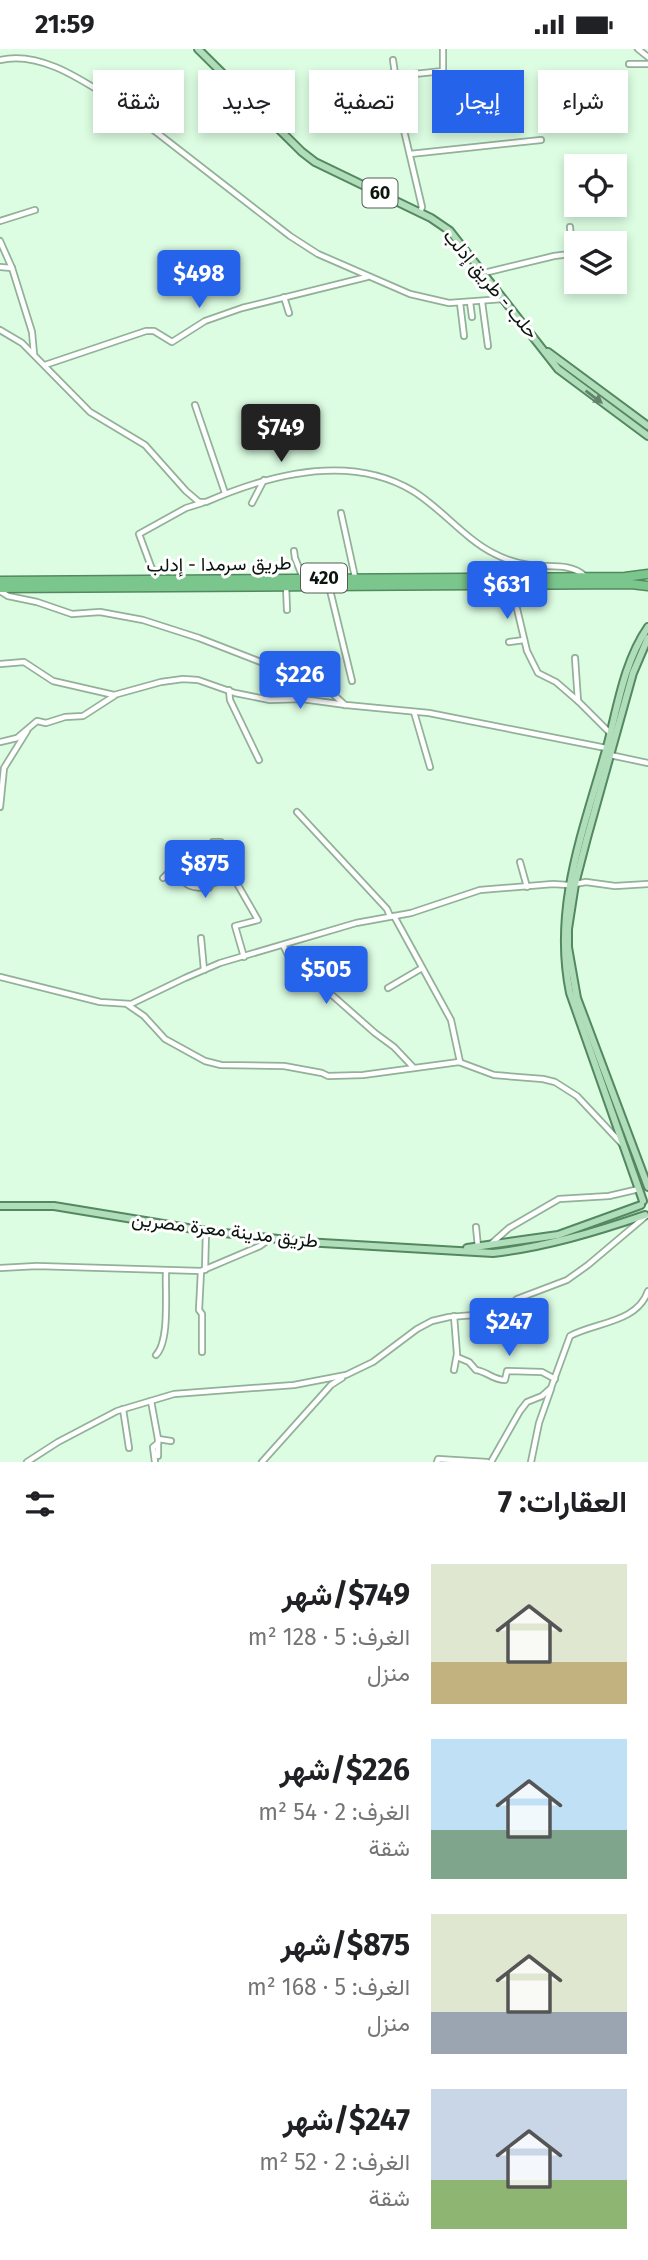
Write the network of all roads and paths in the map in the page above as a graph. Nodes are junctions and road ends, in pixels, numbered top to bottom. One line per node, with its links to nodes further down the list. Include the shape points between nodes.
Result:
1 (200, 49): 15 (main road, حلب - طريق إدلب / 60, via 315,162)
2 (443, 49): 10 (street, via 443,71)
3 (638, 49): 4 (street)
4 (648, 57)
5 (0, 60): 22 (street, via 55,67 90,86 120,104 290,236)
6 (393, 60): 9 (street)
7 (629, 64): 8 (street)
8 (648, 64)
9 (394, 70)
10 (418, 74)
11 (406, 133): 13 (street)
12 (541, 140): 13 (street)
13 (410, 155): 15 (street)
14 (35, 210): 16 (street)
15 (420, 213): 21 (main road, حلب - طريق إدلب / 60, via 450,231)
16 (0, 221)
17 (570, 227): 21 (street, via 570,254)
18 (0, 241): 20 (street)
19 (0, 267): 20 (street)
20 (12, 268): 34 (street, via 32,332)
21 (484, 273): 24 (main road, حلب - طريق إدلب / 60)
22 (368, 276): 23 (street); 27 (street, via 432,300)
23 (284, 297): 28 (street); 35 (street, via 205,321 172,342 146,331)
24 (504, 299): 26 (street); 33 (main road, حلب - طريق إدلب / 60)
25 (470, 302): 26 (street); 27 (street); 29 (street)
26 (482, 302): 32 (street)
27 (460, 303): 31 (street)
28 (289, 313)
29 (472, 317)
30 (0, 330): 34 (street)
31 (464, 336)
32 (488, 346)
33 (547, 351): 37 (main road, حلب - طريق إدلب / 60); 38 (main road, حلب - طريق إدلب / 60, one-way to 38, via 574,382)
34 (34, 355): 35 (street)
35 (45, 365): 41 (street, via 90,412 145,445 191,496)
36 (195, 405): 40 (street)
37 (648, 426)
38 (648, 436)
39 (264, 480): 40 (street); 42 (street); 47 (street, via 335,472 383,478 412,490 491,552 528,565 565,566)
40 (225, 493): 41 (street)
41 (203, 503): 49 (street, via 139,534)
42 (252, 503)
43 (341, 513): 46 (street)
44 (295, 551): 48 (street)
45 (648, 574): 47 (highway, طريق سرمدا - إدلب / 420)
46 (355, 577): 47 (highway, طريق سرمدا - إدلب / 420); 48 (highway, طريق سرمدا - إدلب / 420)
47 (585, 577)
48 (303, 578): 49 (highway, طريق سرمدا - إدلب / 420)
49 (156, 580): 52 (highway, طريق سرمدا - إدلب / 420)
50 (0, 581): 52 (highway, طريق سرمدا - إدلب / 420)
51 (530, 584): 54 (highway, طريق سرمدا - إدلب / 420); 55 (highway, طريق سرمدا - إدلب / 420); 60 (street, via 513,592)
52 (81, 585): 53 (highway, طريق سرمدا - إدلب / 420); 56 (highway, طريق سرمدا - إدلب / 420)
53 (286, 585): 54 (highway, طريق سرمدا - إدلب / 420); 57 (street)
54 (329, 585): 64 (street)
55 (648, 586)
56 (0, 590): 68 (street, via 72,614 100,612 132,618 200,638 284,671)
57 (287, 610)
58 (648, 627): 69 (main road, via 631,660)
59 (648, 638): 69 (main road)
60 (524, 640): 61 (street); 67 (street, via 538,673)
61 (509, 642)
62 (575, 658): 67 (street)
63 (0, 664): 66 (street, via 24,662 53,681)
64 (352, 681)
65 (229, 690): 66 (street, via 183,678); 68 (street, via 270,700); 75 (street)
66 (114, 695): 71 (street, via 83,716 37,721)
67 (578, 701): 72 (street)
68 (346, 705): 70 (street)
69 (619, 711): 72 (main road); 74 (main road)
70 (414, 712): 74 (street, via 457,717); 77 (street)
71 (28, 729): 73 (street, via 12,741); 78 (street, via 4,768)
72 (610, 733): 74 (main road)
73 (0, 742)
74 (608, 752): 76 (street); 85 (main road)
75 (259, 760)
76 (648, 763)
77 (430, 767)
78 (0, 807)
79 (297, 812): 87 (street)
80 (213, 842): 82 (street, via 228,849)
81 (520, 862): 86 (street)
82 (234, 877): 83 (street, via 209,888 184,883 174,873); 90 (street, via 258,920 235,926)
83 (163, 878)
84 (648, 884): 85 (street)
85 (571, 885): 86 (street); 98 (main road, via 563,930 570,993); 99 (main road, via 568,947 577,998)
86 (527, 887): 87 (street, via 480,890)
87 (392, 916): 89 (street); 91 (street)
88 (201, 938): 92 (street)
89 (282, 944): 90 (street); 97 (street, via 289,957)
90 (244, 957): 92 (street)
91 (422, 968): 94 (street); 96 (street, via 451,1020)
92 (204, 970): 95 (street)
93 (0, 978): 95 (street, via 100,1002)
94 (388, 988)
95 (128, 1004): 97 (street, via 165,1039 220,1065 284,1066 328,1076)
96 (460, 1062): 97 (street); 98 (street, via 494,1075 555,1081 577,1096)
97 (413, 1067)
98 (625, 1147): 100 (main road)
99 (648, 1187)
100 (640, 1188): 101 (main road); 107 (street, via 608,1196 559,1199 509,1228)
101 (644, 1201): 103 (main road); 107 (main road, طريق مدينة معرة مصرين, via 565,1233)
102 (0, 1206): 105 (main road, طريق مدينة معرة مصرين, via 54,1206)
103 (646, 1216): 109 (main road, طريق مدينة معرة مصرين, via 523,1250); 115 (street, via 567,1280 517,1300 500,1313)
104 (476, 1227): 108 (street)
105 (206, 1231): 106 (main road, طريق مدينة معرة مصرين); 112 (street)
106 (271, 1237): 109 (main road, طريق مدينة معرة مصرين, via 368,1247); 112 (street)
107 (491, 1245): 108 (main road, طريق مدينة معرة مصرين)
108 (478, 1247): 109 (main road, طريق مدينة معرة مصرين)
109 (451, 1249)
110 (0, 1268): 111 (street)
111 (166, 1271): 112 (street); 117 (street, via 166,1337)
112 (203, 1271): 116 (street, via 199,1310)
113 (648, 1291): 114 (street)
114 (646, 1304): 121 (street, via 570,1336)
115 (454, 1316): 118 (street); 120 (street, via 417,1329 373,1362)
116 (202, 1352)
117 (156, 1355)
118 (457, 1357): 119 (street); 121 (street, via 496,1380 505,1380 507,1371 542,1372)
119 (454, 1370)
120 (346, 1375): 123 (street, via 294,1385 174,1394); 130 (street, via 331,1385)
121 (555, 1380): 122 (street)
122 (551, 1388): 132 (street, via 527,1402); 133 (street)
123 (151, 1401): 124 (street); 125 (street)
124 (123, 1409): 127 (street); 129 (street)
125 (158, 1441): 126 (street); 128 (street)
126 (171, 1441)
127 (129, 1448)
128 (157, 1459)
129 (27, 1462)
130 (262, 1462)
131 (437, 1462): 132 (street)
132 (489, 1462)
133 (531, 1462)

